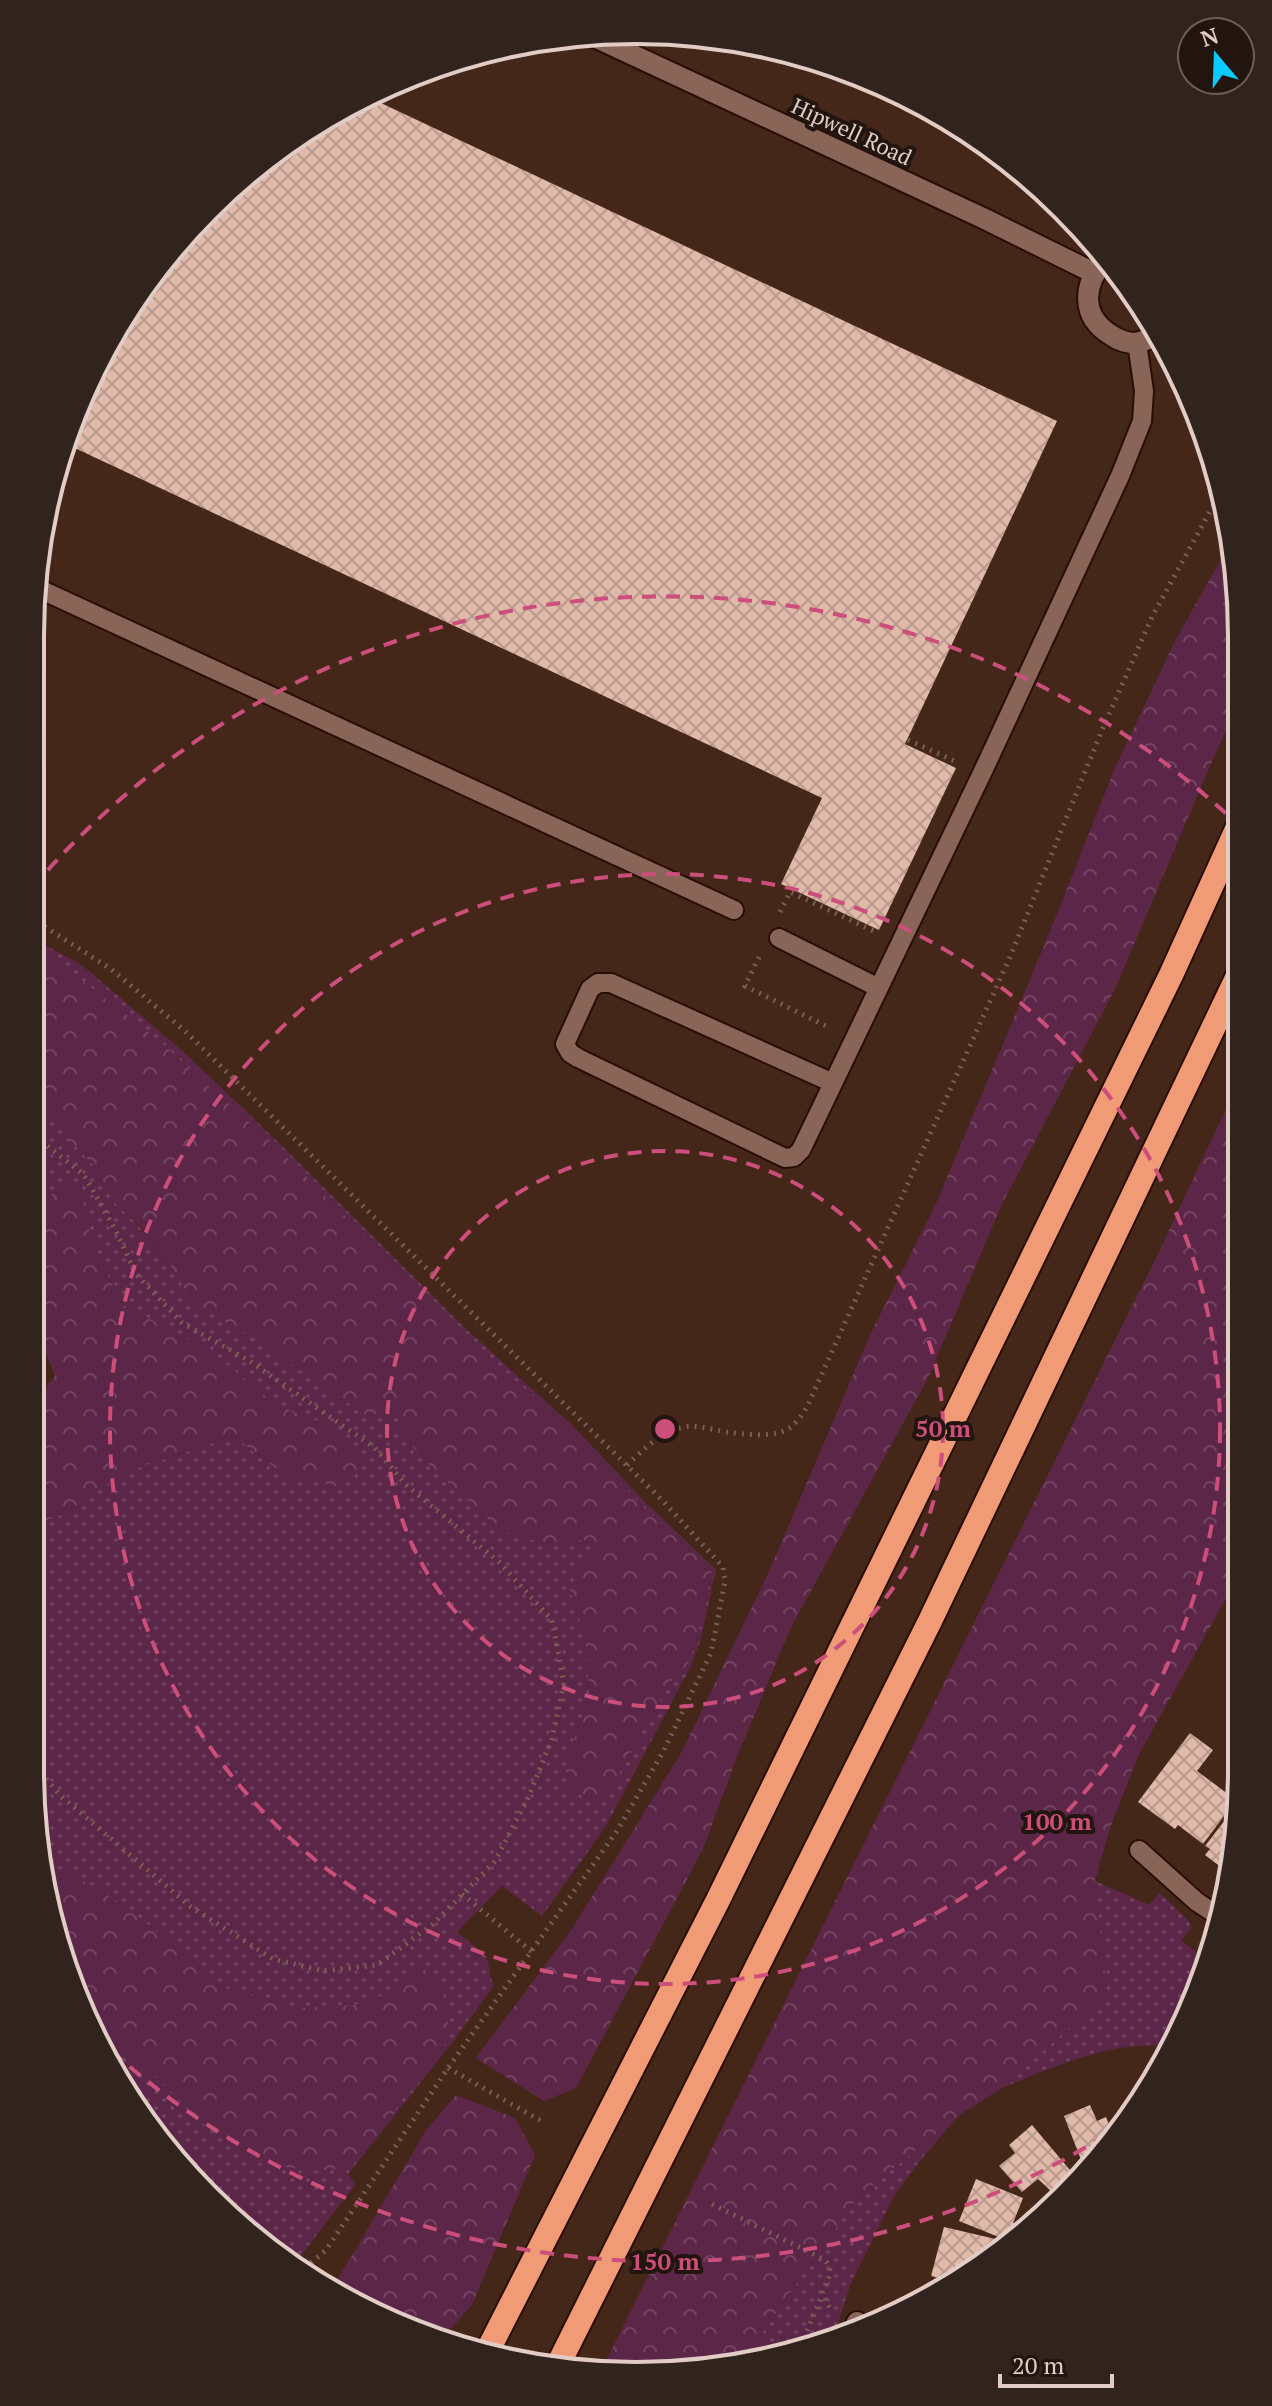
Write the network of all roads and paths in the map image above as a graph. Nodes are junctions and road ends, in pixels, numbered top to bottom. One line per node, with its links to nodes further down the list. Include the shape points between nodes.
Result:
1 (611, 45): 2 (street, Hipwell Road)
2 (1098, 266)
3 (1099, 268): 5 (street, Hipwell Road, via 1089,286 1093,317 1102,330)
4 (1148, 338): 5 (street)
5 (1137, 343): 16 (lane, via 1142,421)
6 (1213, 505): 21 (path, via 1152,617 1010,957 807,1407 783,1432 676,1429)
7 (46, 592): 11 (lane)
8 (908, 740): 9 (path)
9 (960, 764)
10 (1228, 849): 34 (highway, via 725,1885)
11 (734, 910)
12 (777, 919): 14 (path, via 790,892)
13 (44, 926): 21 (path, via 111,969 185,1031)
14 (881, 934)
15 (772, 942): 16 (lane); 18 (path, via 745,986)
16 (879, 988): 19 (lane)
17 (1228, 997): 35 (highway, via 930,1621)
18 (826, 1026)
19 (833, 1083): 19 (lane, via 801,1150 785,1158 578,1058 565,1044 590,989 611,983)
20 (44, 1143): 24 (path, via 84,1175 136,1274 182,1323 248,1360 375,1448 405,1484 499,1562 552,1620 564,1683 552,1739 495,1861)
21 (627, 1465): 26 (path, via 723,1567 722,1605 711,1653 663,1752 617,1831)
22 (44, 1777): 24 (path, via 191,1907 273,1959 323,1971 377,1965 432,1925)
23 (1139, 1850): 25 (lane)
24 (462, 1894): 26 (path)
25 (1211, 1911)
26 (532, 1952): 27 (path)
27 (448, 2068): 28 (path); 30 (path, via 326,2250)
28 (543, 2122)
29 (712, 2204): 31 (path, via 825,2260 831,2275)
30 (310, 2264)
31 (822, 2294): 32 (path); 33 (path)
32 (848, 2323)
33 (804, 2337)
34 (491, 2344)
35 (562, 2357)

